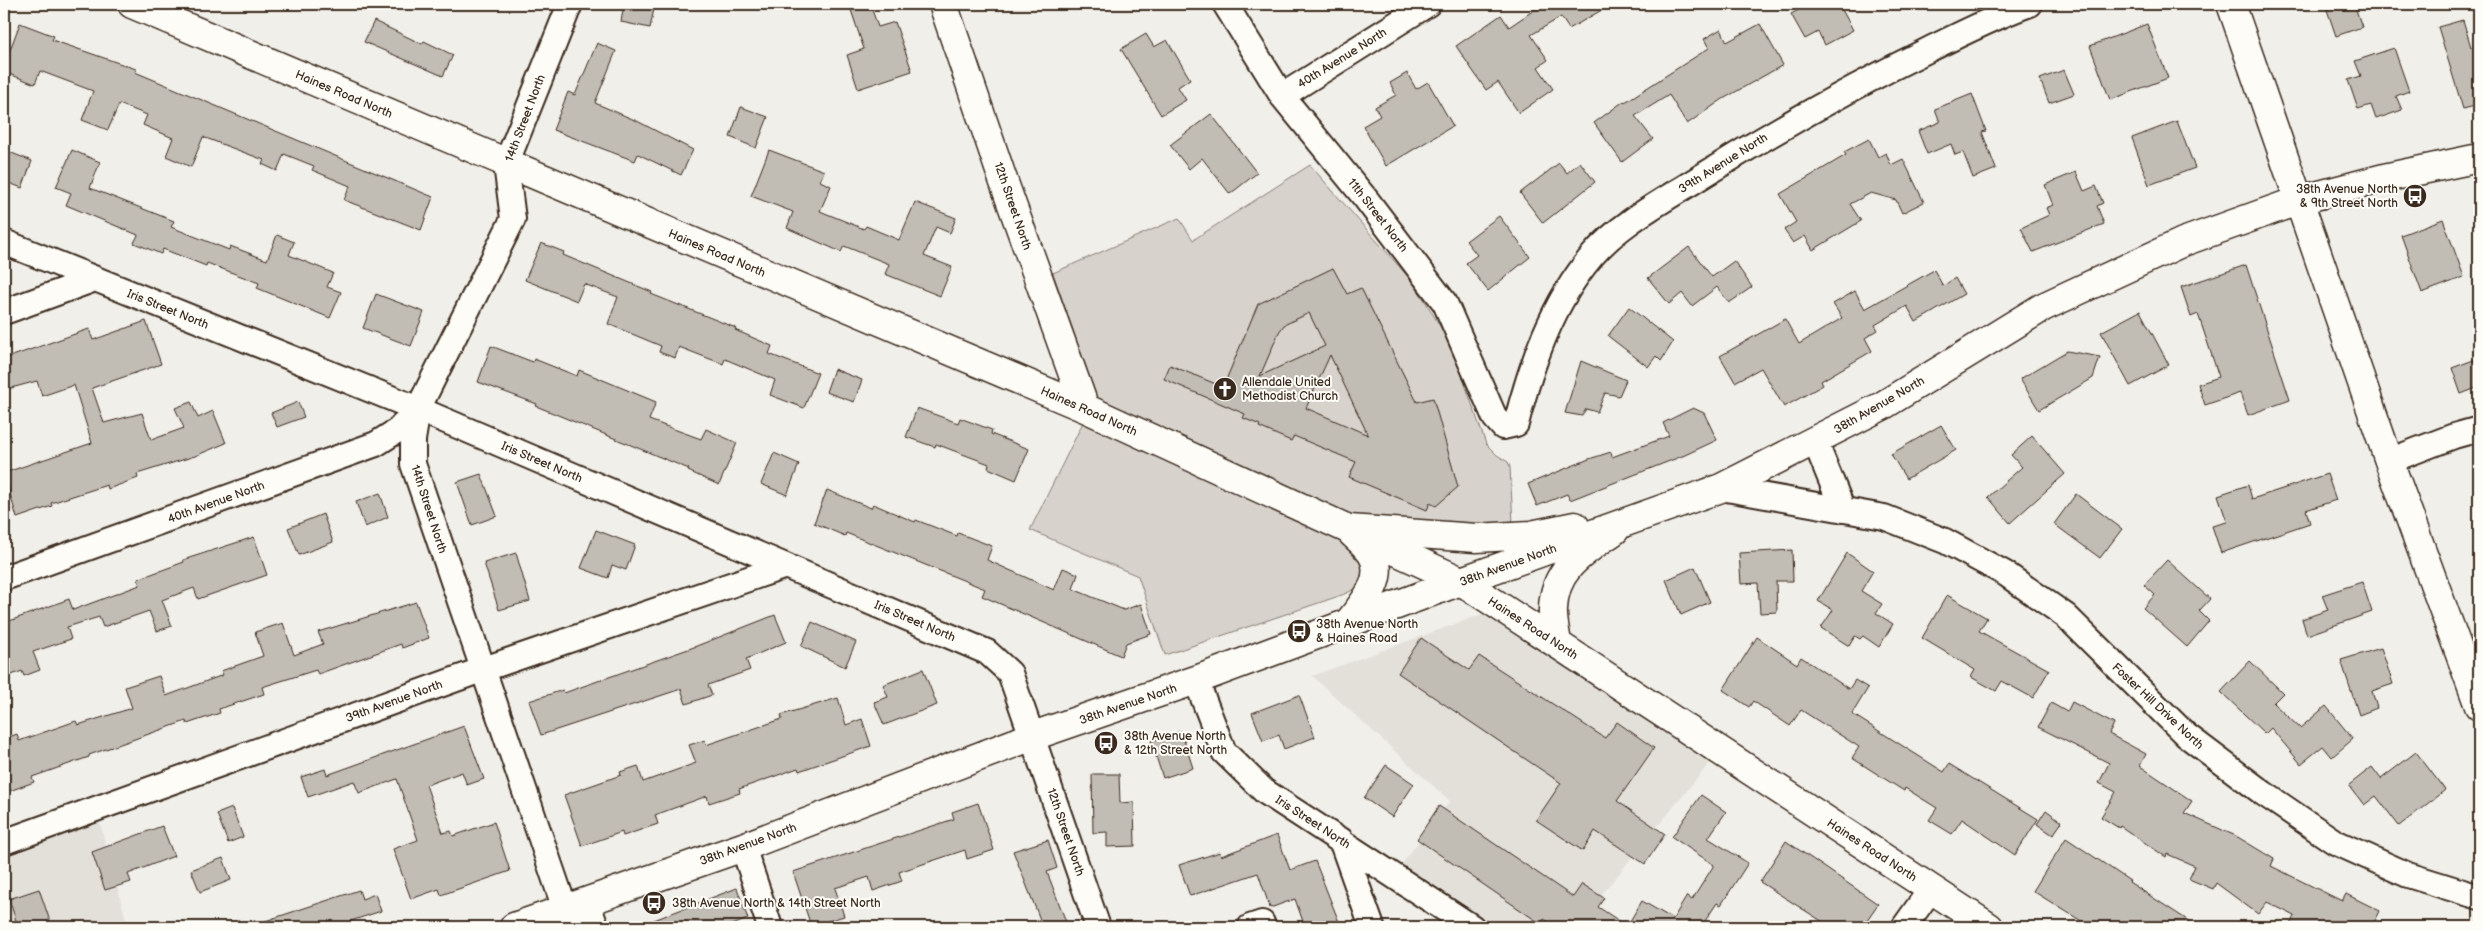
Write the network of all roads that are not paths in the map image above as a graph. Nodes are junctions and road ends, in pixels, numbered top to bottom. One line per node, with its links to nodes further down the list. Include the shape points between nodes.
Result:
1 (132, 4): 10 (main road, Haines Road North)
2 (570, 4): 10 (street, 14th Street North)
3 (944, 4): 15 (main road, 12th Street North)
4 (1224, 4): 8 (street, 11th Street North)
5 (1428, 4): 8 (street, 40th Avenue North)
6 (2030, 4): 17 (street, 39th Avenue North, via 1888,70 1777,129 1630,223 1592,256 1560,303 1537,353)
7 (2231, 4): 11 (main road)
8 (1282, 96): 17 (street, 11th Street North, via 1445,303 1495,418 1503,427)
9 (2479, 158): 11 (main road, 38th Avenue North)
10 (506, 164): 15 (main road, Haines Road North); 16 (street, 14th Street North, via 513,218)
11 (2300, 200): 19 (main road, 38th Avenue North, via 2183,242 2043,307 1882,406); 20 (main road)
12 (4, 242): 13 (street, Iris Street North)
13 (95, 280): 14 (street); 16 (street, Iris Street North)
14 (4, 312)
15 (1085, 408): 24 (main road, Haines Road North)
16 (418, 409): 25 (street, Iris Street North); 26 (street, 40th Avenue North, via 398,430 376,444); 30 (street, 14th Street North, via 413,464)
17 (1516, 424)
18 (2479, 429): 20 (street)
19 (1815, 441): 21 (main road, 38th Avenue North); 22 (street)
20 (2389, 461): 32 (main road)
21 (1721, 488): 22 (street, Foster Hill Drive North); 23 (main road, 38th Avenue North)
22 (1843, 510): 38 (street, Foster Hill Drive North, via 1884,517 1945,541 2006,574 2066,616 2186,735 2303,821 2335,842 2408,875)
23 (1625, 523): 24 (main road, via 1606,520 1531,535 1476,538); 27 (main road, 38th Avenue North); 29 (main road, via 1575,558 1557,582 1553,609)
24 (1349, 529): 27 (main road, Haines Road North); 28 (main road, via 1371,552 1376,568 1375,586)
25 (786, 566): 30 (street, 39th Avenue North); 33 (street, Iris Street North, via 987,652 1010,674)
26 (4, 578)
27 (1461, 581): 28 (main road, 38th Avenue North); 29 (main road, Haines Road North)
28 (1348, 623): 31 (main road, 38th Avenue North)
29 (1557, 644): 37 (main road, Haines Road North)
30 (484, 669): 35 (street, 39th Avenue North); 39 (street, 14th Street North)
31 (1196, 680): 33 (main road, 38th Avenue North); 34 (street, Iris Street North, via 1224,752 1264,791)
32 (2479, 706)
33 (1033, 736): 36 (main road, 38th Avenue North); 43 (street, 12th Street North)
34 (1341, 840): 44 (street); 45 (street, Iris Street North)
35 (4, 842)
36 (742, 847): 39 (main road, 38th Avenue North); 42 (street)
37 (1931, 889): 46 (street); 47 (main road, Haines Road North)
38 (2479, 897)
39 (576, 905): 40 (main road, 38th Avenue North); 41 (street, 14th Street North)
40 (514, 927)
41 (596, 927)
42 (770, 927)
43 (1098, 927)
44 (1372, 927)
45 (1472, 927)
46 (1904, 927)
47 (1989, 927)

